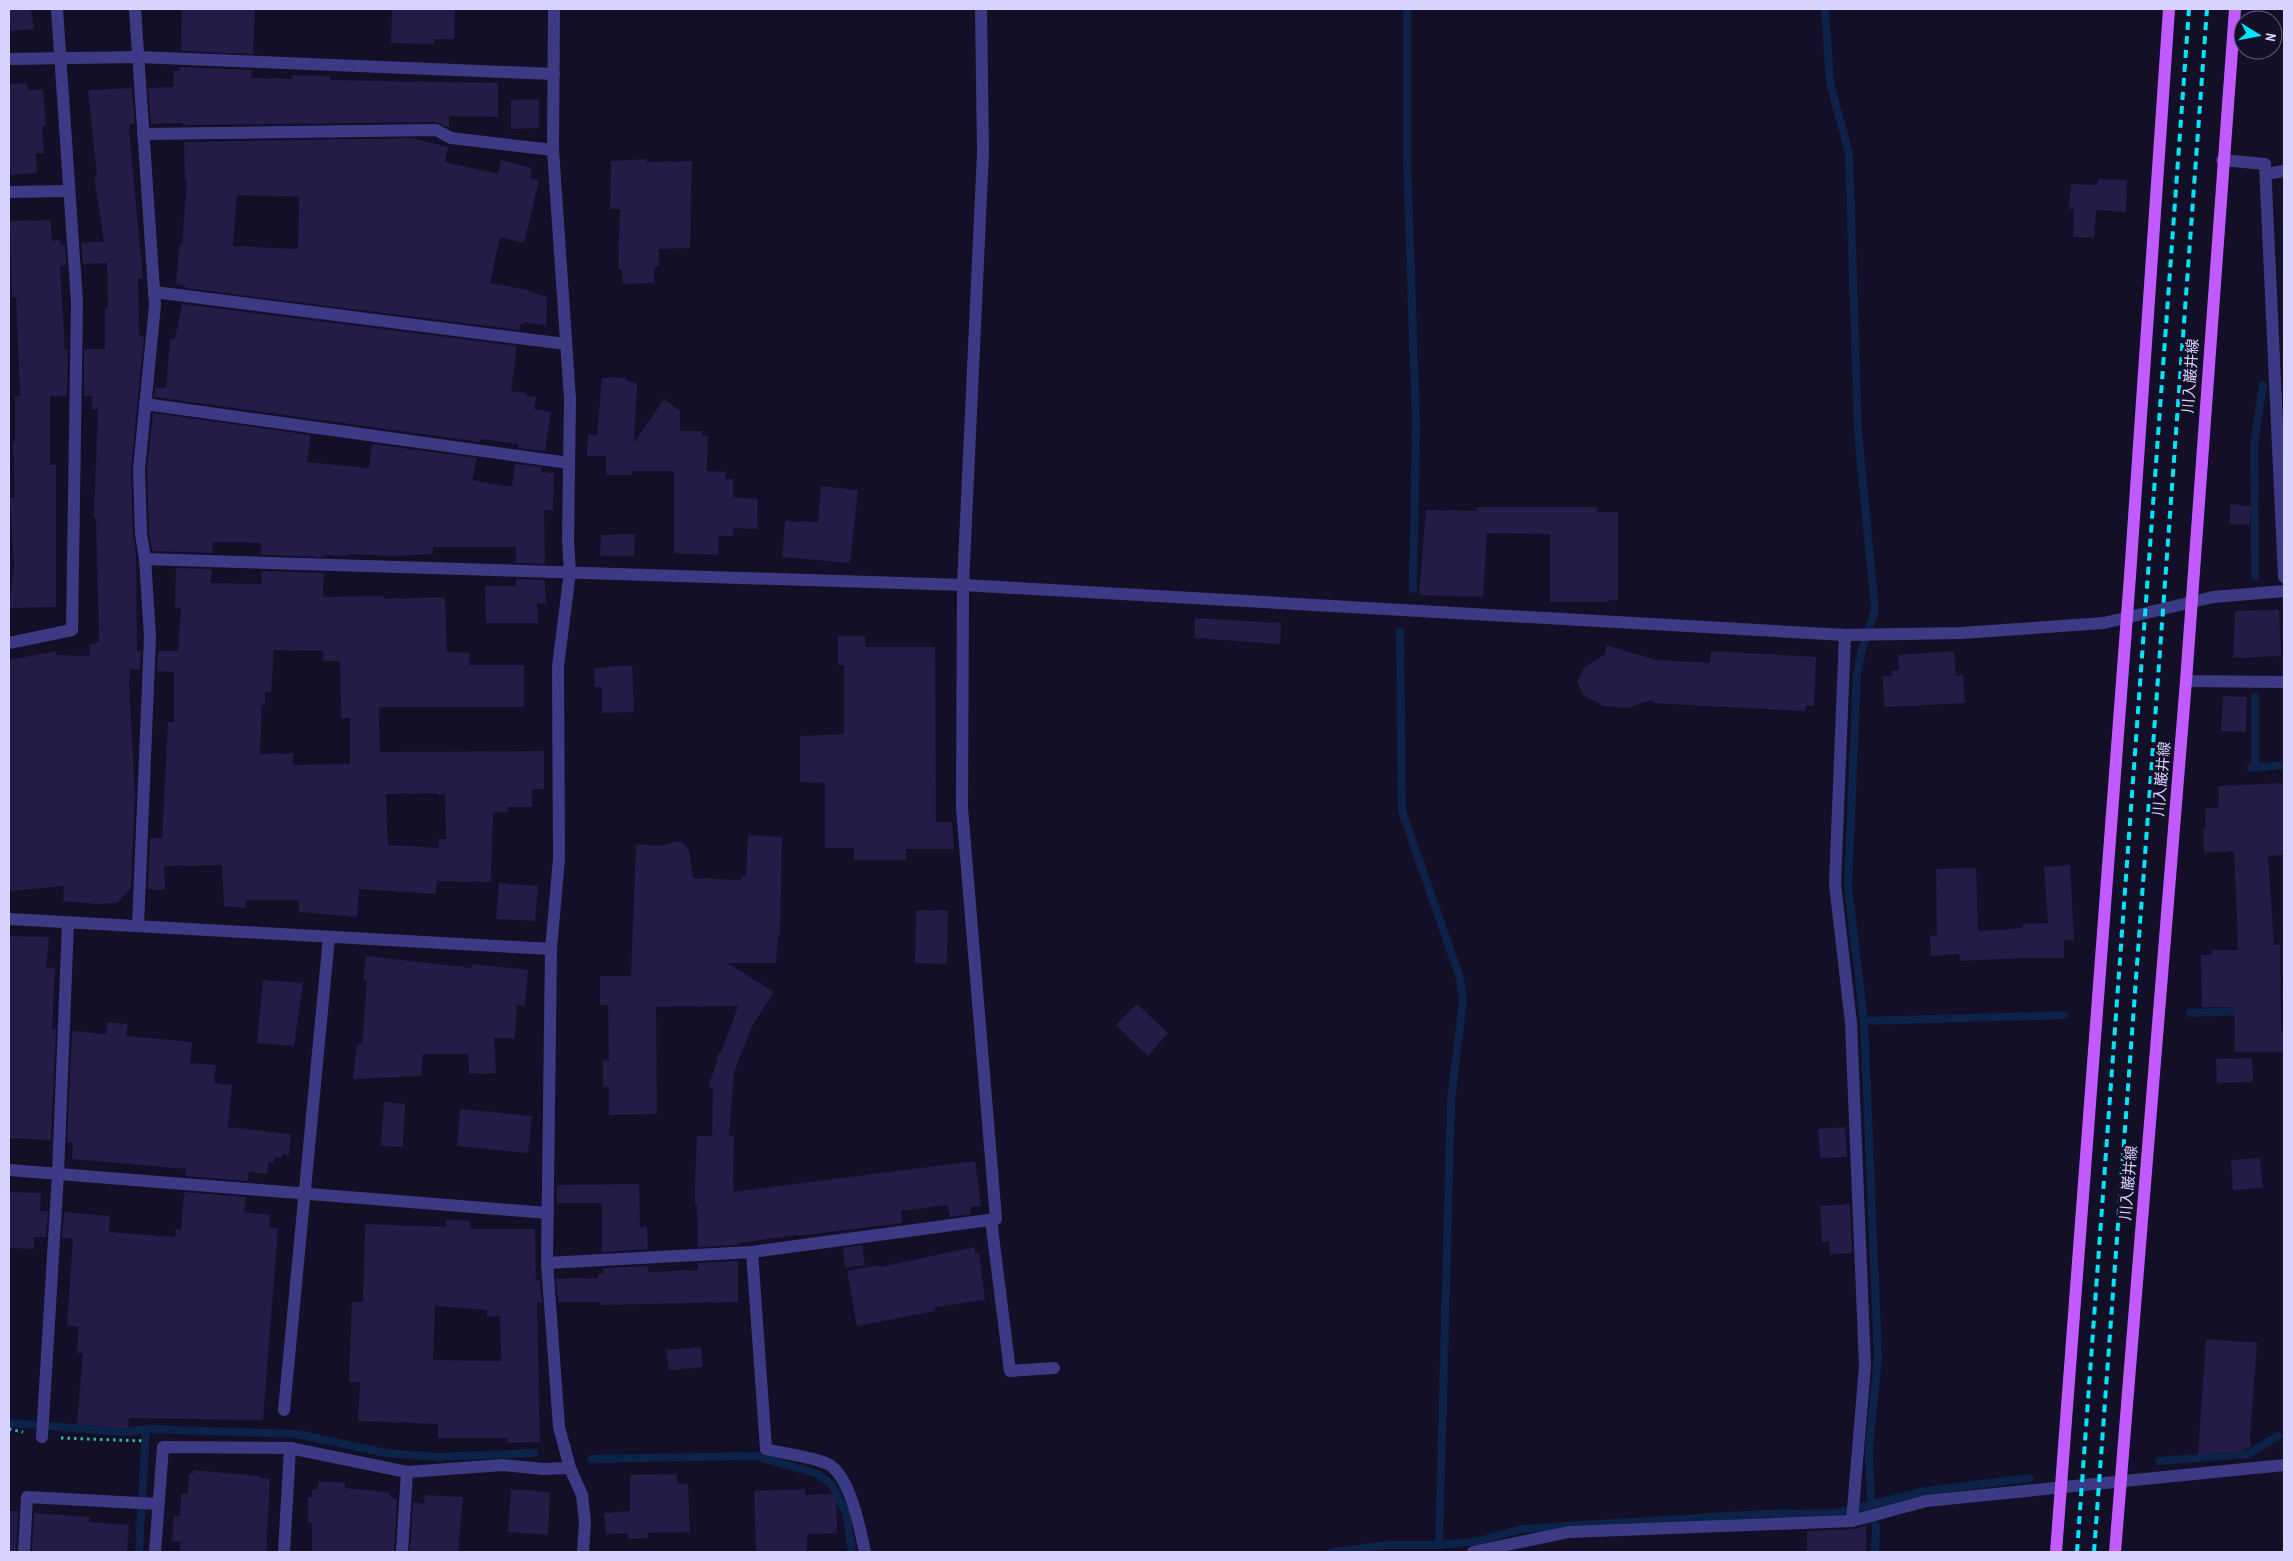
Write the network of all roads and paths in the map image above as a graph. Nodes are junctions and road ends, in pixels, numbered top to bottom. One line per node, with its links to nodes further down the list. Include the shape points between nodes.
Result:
1 (57, 9): 8 (street)
2 (135, 9): 7 (street)
3 (554, 9): 10 (street)
4 (981, 9): 25 (street, via 983,153)
5 (2169, 9): 28 (main road)
6 (2235, 9): 13 (main road, 川入巌井線)
7 (138, 57): 8 (street); 10 (street); 11 (street)
8 (59, 58): 9 (street); 16 (street)
9 (9, 59)
10 (554, 74): 12 (street)
11 (143, 134): 12 (street, via 436,130 451,138); 18 (street)
12 (553, 150): 19 (street)
13 (2222, 160): 15 (street, via 2265,164); 27 (main road, 川入巌井線)
14 (2284, 170): 15 (street)
15 (2266, 174): 24 (street)
16 (69, 191): 17 (street); 30 (street, via 77,302 72,630)
17 (9, 192)
18 (154, 292): 19 (street); 20 (street)
19 (566, 344): 21 (street, via 570,400)
20 (145, 404): 21 (street); 22 (street, via 139,469)
21 (569, 463): 23 (street)
22 (144, 559): 23 (street); 35 (street, via 150,638)
23 (570, 572): 25 (street); 37 (street, via 558,666 559,859)
24 (2284, 577)
25 (963, 586): 29 (street); 42 (street, via 962,808 996,1219)
26 (2284, 591): 27 (street)
27 (2191, 602): 28 (street); 31 (main road, 川入巌井線)
28 (2127, 618): 29 (street, via 2104,624 1980,632); 55 (main road)
29 (1850, 635): 57 (street, via 1836,884 1850,1023 1865,1366)
30 (9, 643)
31 (2186, 680): 32 (street); 54 (main road, 川入巌井線)
32 (2284, 682)
33 (9, 919): 34 (street)
34 (68, 923): 35 (street); 39 (street)
35 (138, 926): 36 (street)
36 (329, 937): 37 (street); 40 (street)
37 (551, 949): 41 (street)
38 (9, 1170): 39 (street)
39 (58, 1174): 40 (street); 48 (street)
40 (306, 1194): 41 (street); 46 (street)
41 (548, 1214): 44 (street)
42 (991, 1220): 43 (street); 45 (street, via 1010,1371)
43 (752, 1252): 44 (street); 63 (street, via 766,1449 828,1464 844,1483 857,1515)
44 (547, 1263): 52 (street, via 559,1427)
45 (1054, 1368)
46 (284, 1410)
47 (9, 1429): 48 (path)
48 (42, 1430): 49 (path)
49 (141, 1441)
50 (290, 1448): 53 (street); 56 (street, via 163,1447); 60 (street)
51 (2284, 1465): 54 (street)
52 (570, 1468): 53 (street, via 503,1465); 62 (street, via 582,1495 585,1522)
53 (407, 1472): 61 (street)
54 (2120, 1482): 55 (street); 66 (main road, 川入巌井線)
55 (2061, 1488): 57 (street, via 1926,1501 1867,1517); 65 (main road)
56 (147, 1503): 58 (street, via 27,1498); 59 (street)
57 (1853, 1512): 64 (street, via 1568,1532)
58 (24, 1552)
59 (155, 1552)
60 (284, 1552)
61 (402, 1552)
62 (583, 1552)
63 (865, 1552)
64 (1474, 1552)
65 (2056, 1552)
66 (2115, 1552)

